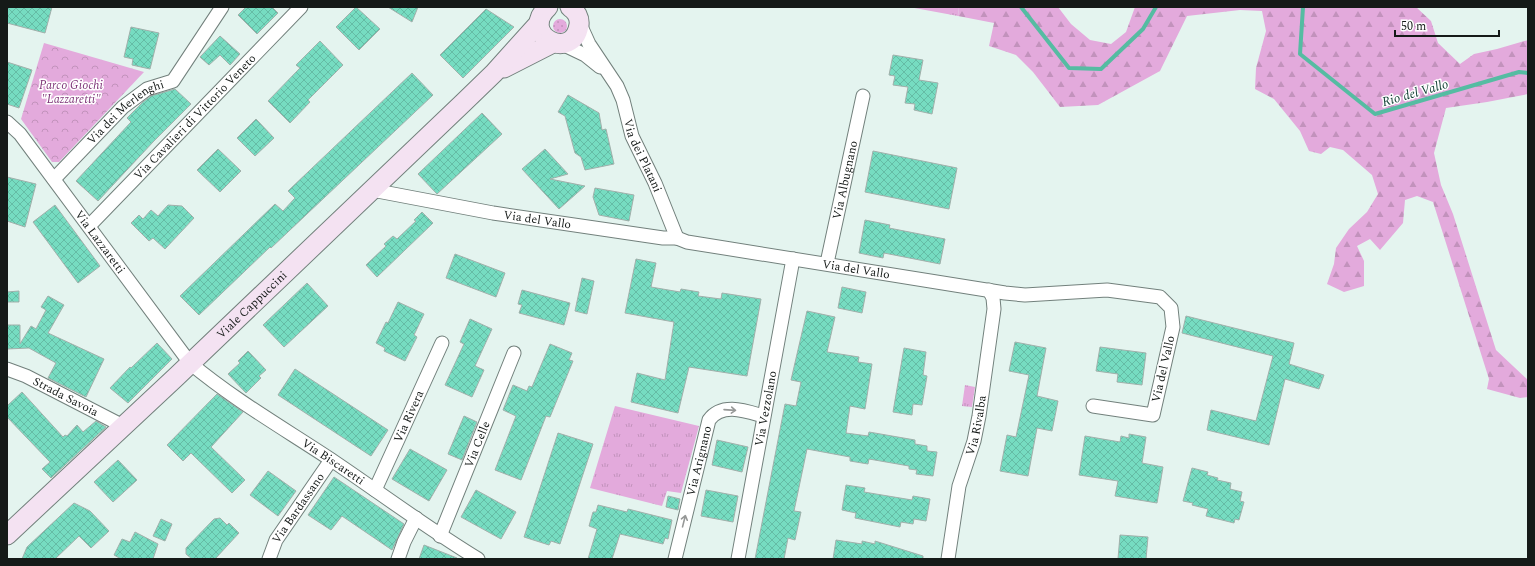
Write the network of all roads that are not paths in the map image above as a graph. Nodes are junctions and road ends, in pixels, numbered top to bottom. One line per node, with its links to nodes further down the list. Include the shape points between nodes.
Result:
1 (222, 7): 10 (street, Via dei Merlenghi, via 173,81 147,89 123,107)
2 (302, 7): 12 (street, Via Cavalieri di Vittorio Veneto)
3 (542, 13): 5 (street, via 540,32 545,39); 6 (street, Viale Cappuccini)
4 (577, 13): 5 (street, Viale Cappuccini, via 578,32 572,40); 7 (street, Via dei Platani, via 589,44)
5 (557, 44): 6 (street, Viale Cappuccini); 7 (street, Via dei Platani, via 585,55)
6 (494, 73): 11 (street, Viale Cappuccini)
7 (608, 74): 13 (street, Via dei Platani, via 623,100 632,136 655,183)
8 (863, 96): 15 (street, Via Albugnano)
9 (7, 122): 10 (street, Via Lazzaretti, via 20,134)
10 (54, 179): 12 (street, Via Lazzaretti)
11 (372, 190): 13 (street, Via del Vallo, via 493,213); 19 (street, Viale Cappuccini)
12 (89, 226): 19 (street, Via Lazzaretti)
13 (677, 238): 14 (street, Via del Vallo, via 687,242)
14 (793, 259): 15 (street, Via del Vallo); 22 (street, Via Vezzolano)
15 (827, 263): 16 (street, Via del Vallo)
16 (988, 290): 21 (street, Via del Vallo, via 1025,295 1107,290 1160,297 1171,308 1173,327 1153,416); 34 (street, Via Rivalba, via 993,298 994,309 979,416 959,486)
17 (442, 343): 25 (street, Via Rivera)
18 (514, 353): 28 (street, Via Celle)
19 (190, 363): 23 (street, Viale Cappuccini); 24 (street, Via Biscaretti, via 222,388)
20 (7, 369): 23 (street, Strada Savoia, via 26,376)
21 (1093, 406)
22 (763, 416): 32 (street, Via Arignano, one-way to 22, via 708,420 725,409); 33 (street, Via Vezzolano)
23 (123, 426): 27 (street, Viale Cappuccini)
24 (332, 460): 25 (street, Via Biscaretti); 29 (street, Via Bardassano, via 276,540)
25 (375, 490): 26 (street, Via Biscaretti)
26 (416, 518): 28 (street, Via Biscaretti); 30 (street)
27 (7, 535)
28 (440, 536): 31 (street, Via Biscaretti)
29 (269, 559)
30 (398, 559)
31 (478, 559)
32 (675, 559)
33 (738, 559)
34 (948, 559)

